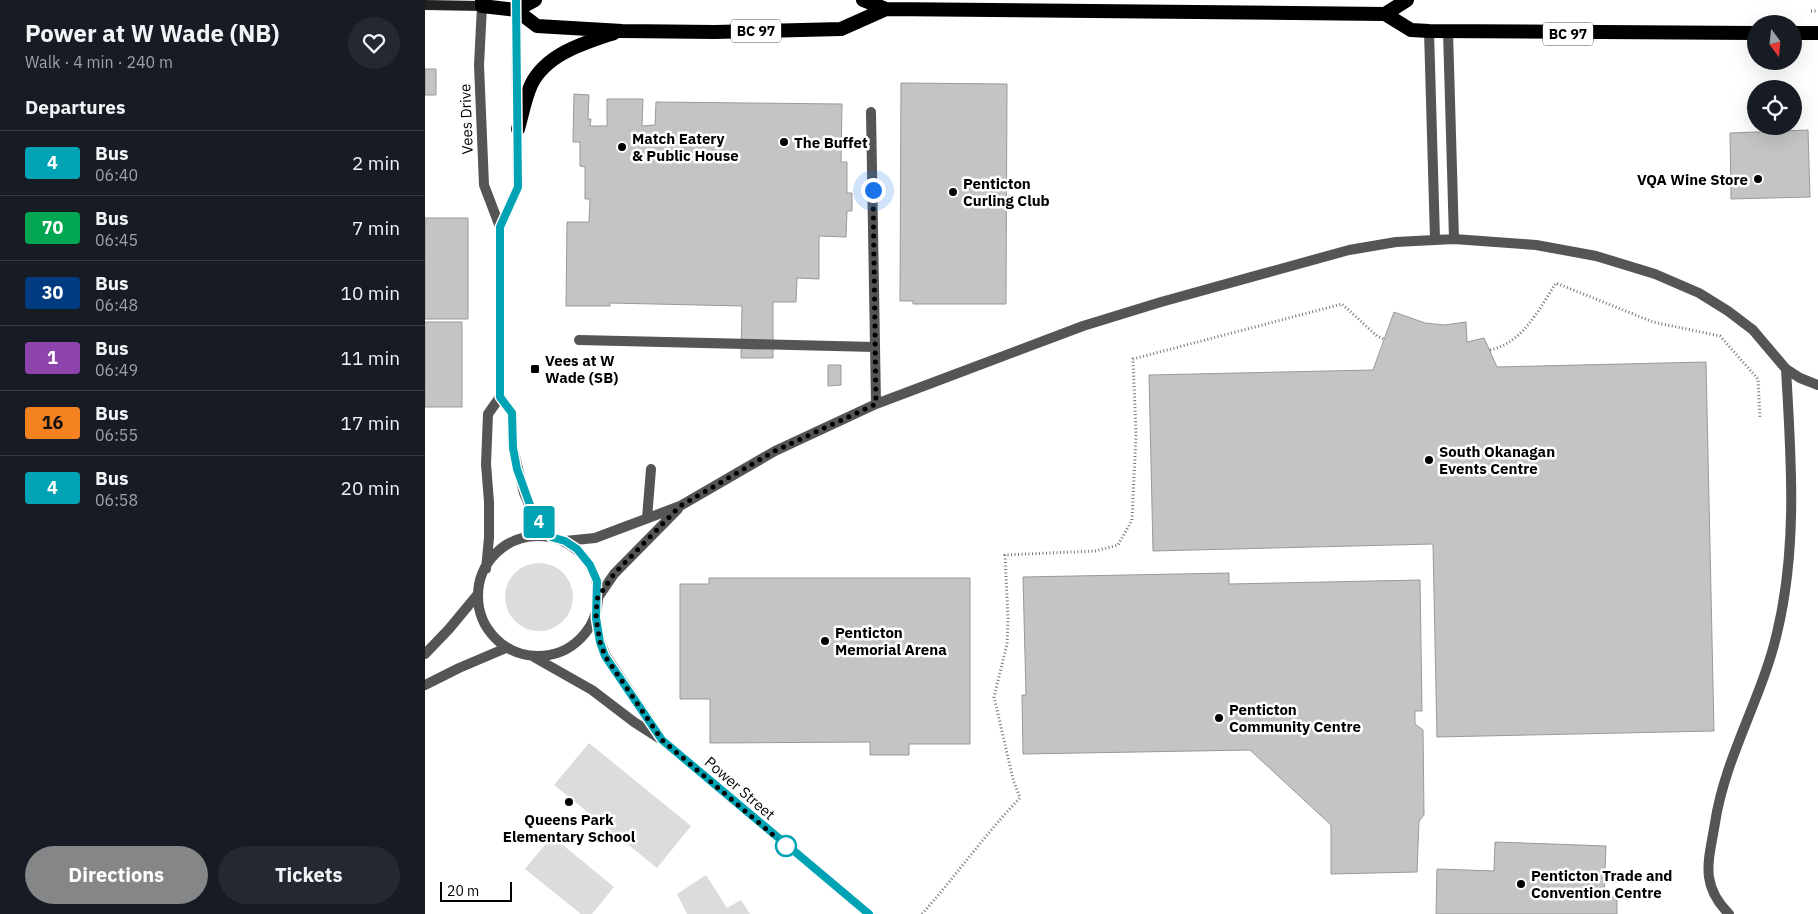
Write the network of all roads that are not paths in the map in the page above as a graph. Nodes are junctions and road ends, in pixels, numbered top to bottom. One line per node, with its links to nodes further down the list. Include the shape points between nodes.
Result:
1 (535, 0): 6 (highway)
2 (863, 0): 7 (highway, BC 97)
3 (1407, 0): 8 (highway)
4 (482, 3): 5 (main road); 6 (highway); 17 (street, Vees Drive, via 479,65 484,184)
5 (425, 5)
6 (516, 5): 9 (highway, BC 97, via 537,26); 16 (street, Vees Drive)
7 (886, 9): 8 (highway, BC 97); 9 (highway, BC 97, via 841,29)
8 (1385, 14): 10 (highway, BC 97, via 1411,30)
9 (622, 31): 16 (highway, via 582,44 545,66 532,84)
10 (1429, 31): 11 (highway, BC 97); 18 (street)
11 (1448, 31): 12 (highway, BC 97); 19 (street)
12 (1747, 33)
13 (1803, 33): 14 (highway)
14 (1818, 33)
15 (871, 112): 21 (street)
16 (517, 129): 17 (street, Vees Drive, via 518,187)
17 (500, 227): 24 (street, Vees Drive)
18 (1435, 239): 19 (street); 25 (street, via 1349,250 1161,302 1074,329)
19 (1454, 239): 22 (street, via 1536,245 1596,256 1655,274 1699,293 1728,311 1753,330)
20 (579, 340): 21 (street)
21 (875, 347): 25 (street)
22 (1786, 369): 23 (street, via 1799,378); 41 (street, via 1791,517 1785,593 1762,686 1719,797 1707,869 1712,896)
23 (1818, 384)
24 (500, 397): 29 (street, via 512,413 513,448 524,493 534,516); 31 (street, Vees Drive, via 488,414 489,538)
25 (876, 404): 27 (street, via 775,451)
26 (651, 469): 28 (street)
27 (680, 506): 28 (street); 33 (street, via 614,574)
28 (647, 518): 30 (street, via 595,538)
29 (551, 537): 30 (street); 31 (street, via 524,539 510,545 495,556)
30 (565, 541): 33 (street, via 577,549 590,565 597,581)
31 (486, 569): 32 (street)
32 (477, 594): 35 (street, via 479,612 488,632); 36 (street)
33 (597, 599): 34 (street)
34 (596, 618): 37 (street, via 571,645 553,654); 39 (street, Power Street, via 605,656)
35 (506, 648): 37 (street); 38 (street)
36 (425, 654)
37 (532, 656): 39 (street, Power Street, via 592,690)
38 (425, 685)
39 (662, 740): 40 (street, Power Street)
40 (869, 914)
41 (1729, 914)

